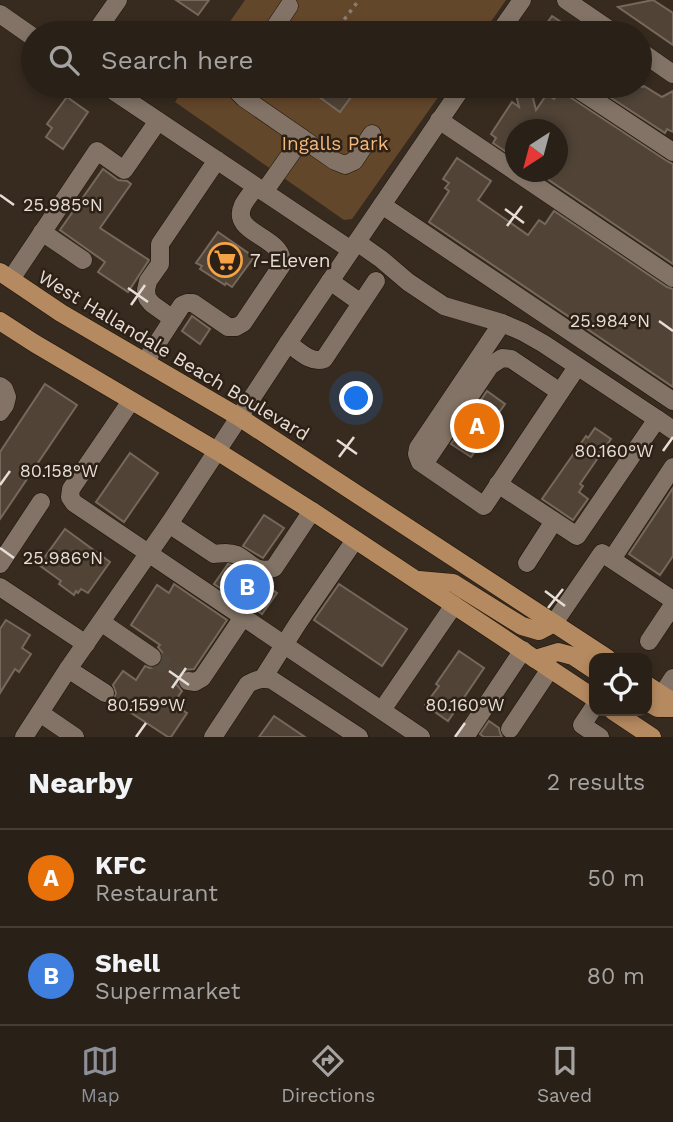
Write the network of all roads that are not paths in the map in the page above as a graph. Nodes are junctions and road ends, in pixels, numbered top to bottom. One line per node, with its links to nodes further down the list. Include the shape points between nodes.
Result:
1 (118, 0): 6 (street)
2 (522, 0): 8 (street)
3 (566, 0): 9 (street)
4 (289, 6): 7 (street)
5 (0, 14): 10 (street)
6 (103, 21)
7 (279, 21)
8 (507, 21)
9 (597, 21)
10 (21, 29)
11 (652, 59): 12 (street)
12 (673, 74)
13 (124, 98): 18 (street)
14 (244, 98): 20 (street)
15 (455, 98): 17 (street)
16 (591, 98): 21 (street)
17 (439, 120): 24 (street); 29 (street)
18 (158, 121): 22 (street); 25 (street, via 124,170 97,151)
19 (372, 134): 20 (street, via 354,161 345,165)
20 (302, 138): 23 (street)
21 (673, 152)
22 (217, 160): 23 (street); 33 (street, via 160,244 160,264 148,281 147,298)
23 (260, 189): 26 (street); 33 (street, via 243,206 243,222 280,250 282,265 236,327 228,327 193,303 182,305)
24 (382, 205): 26 (street); 42 (street)
25 (42, 232): 27 (street); 28 (street)
26 (354, 246): 30 (street); 35 (street, via 381,259 444,306)
27 (83, 260)
28 (5, 275): 37 (main road, West Hallandale Beach Boulevard)
29 (673, 278)
30 (330, 281): 32 (street); 36 (street)
31 (376, 281): 32 (street)
32 (361, 303): 36 (street, via 324,359 313,360)
33 (173, 319): 37 (street)
34 (0, 321): 41 (main road)
35 (502, 323): 38 (street); 48 (street, via 418,448)
36 (288, 343): 44 (street)
37 (145, 362): 44 (main road, West Hallandale Beach Boulevard)
38 (577, 367): 40 (street); 45 (street)
39 (0, 386): 43 (street, via 7,397)
40 (560, 392): 48 (street, via 511,359 502,358 490,366); 50 (street)
41 (131, 401): 47 (main road); 57 (street, via 70,497)
42 (673, 401)
43 (0, 412)
44 (239, 417): 47 (street); 67 (main road, West Hallandale Beach Boulevard)
45 (657, 419): 46 (street); 55 (street)
46 (673, 430)
47 (217, 451): 52 (main road); 54 (street)
48 (422, 463): 50 (street, via 484,506)
49 (673, 467): 58 (street)
50 (498, 484): 53 (street)
51 (41, 502): 60 (street)
52 (312, 511): 54 (street, via 274,568 265,571 235,554 214,554); 56 (main road)
53 (554, 521): 55 (street); 59 (street)
54 (169, 524): 57 (street)
55 (577, 536): 58 (street)
56 (355, 540): 61 (main road); 70 (street)
57 (148, 553): 65 (street); 66 (street)
58 (607, 556): 63 (street); 67 (street)
59 (527, 563)
60 (0, 564)
61 (415, 580): 64 (main road); 67 (main road, via 453,583 522,626 539,631)
62 (0, 587): 69 (street)
63 (673, 603): 68 (street)
64 (454, 605): 73 (main road); 82 (street)
65 (243, 617): 70 (street); 78 (street, via 202,678)
66 (101, 622): 69 (street); 72 (street)
67 (554, 623): 71 (main road, West Hallandale Beach Boulevard)
68 (649, 641)
69 (86, 644): 75 (street)
70 (285, 645): 76 (street); 82 (street)
71 (599, 653)
72 (152, 657)
73 (536, 659): 74 (main road, via 558,652); 80 (main road); 86 (street); 93 (street)
74 (589, 667)
75 (68, 669): 79 (street); 83 (street)
76 (263, 678): 90 (street, via 248,684); 91 (street)
77 (673, 678): 81 (street)
78 (188, 681)
79 (105, 693)
80 (589, 695)
81 (660, 698)
82 (382, 710): 92 (street)
83 (40, 713): 88 (street); 89 (street)
84 (589, 714): 87 (street)
85 (620, 716): 95 (main road)
86 (510, 729)
87 (578, 731): 94 (street)
88 (24, 737)
89 (75, 737)
90 (213, 737)
91 (359, 737)
92 (421, 737)
93 (465, 737)
94 (600, 737)
95 (652, 737)

